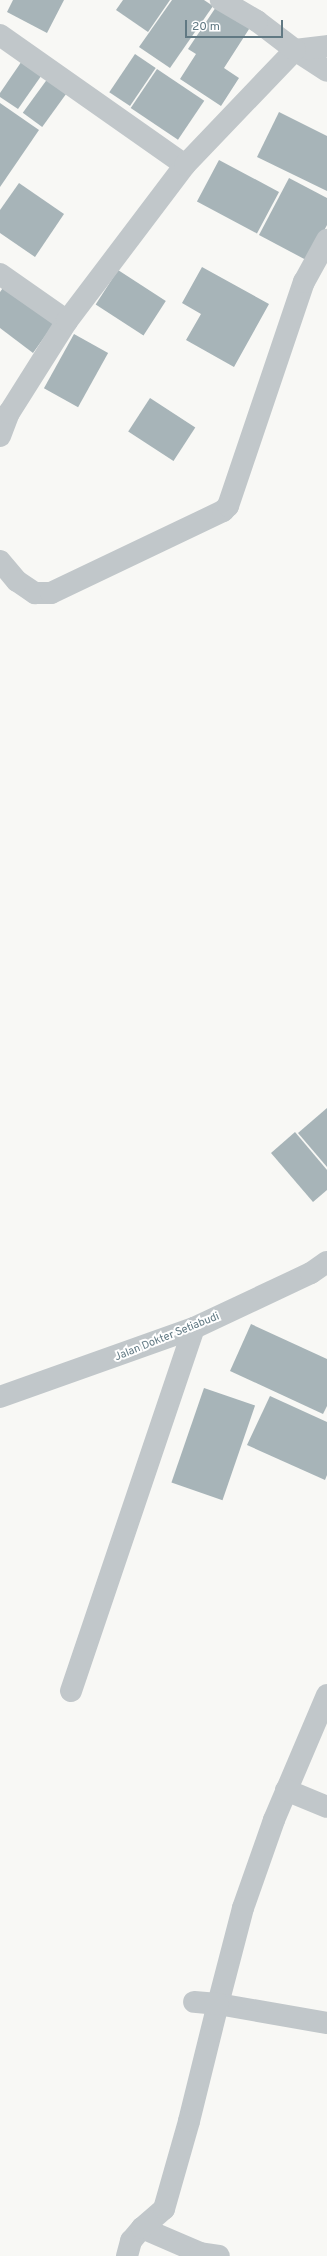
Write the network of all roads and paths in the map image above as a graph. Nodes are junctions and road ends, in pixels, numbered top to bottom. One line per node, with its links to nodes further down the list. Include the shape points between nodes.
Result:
1 (221, 0): 4 (street, via 257,21)
2 (0, 35): 6 (street)
3 (327, 46): 4 (street)
4 (295, 50): 5 (street); 6 (street)
5 (327, 71)
6 (185, 165): 9 (street)
7 (327, 240): 12 (street, via 304,282 228,506 223,511 51,593 35,593 17,581)
8 (0, 274): 9 (street)
9 (67, 321): 10 (street)
10 (5, 409): 11 (street)
11 (0, 436)
12 (0, 561)
13 (327, 1262): 14 (street, Jalan Dokter Setiabudi, via 311,1274)
14 (194, 1328): 15 (street, Jalan Dokter Setiabudi); 16 (street)
15 (0, 1397)
16 (71, 1691)
17 (327, 1695): 18 (street)
18 (286, 1790): 19 (street); 21 (street, via 243,1908)
19 (327, 1807)
20 (194, 2002): 21 (street)
21 (218, 2004): 22 (street); 23 (street, via 164,2209)
22 (327, 2023)
23 (142, 2228): 24 (street, via 131,2241); 25 (street, via 200,2253)
24 (127, 2256)
25 (219, 2256)

